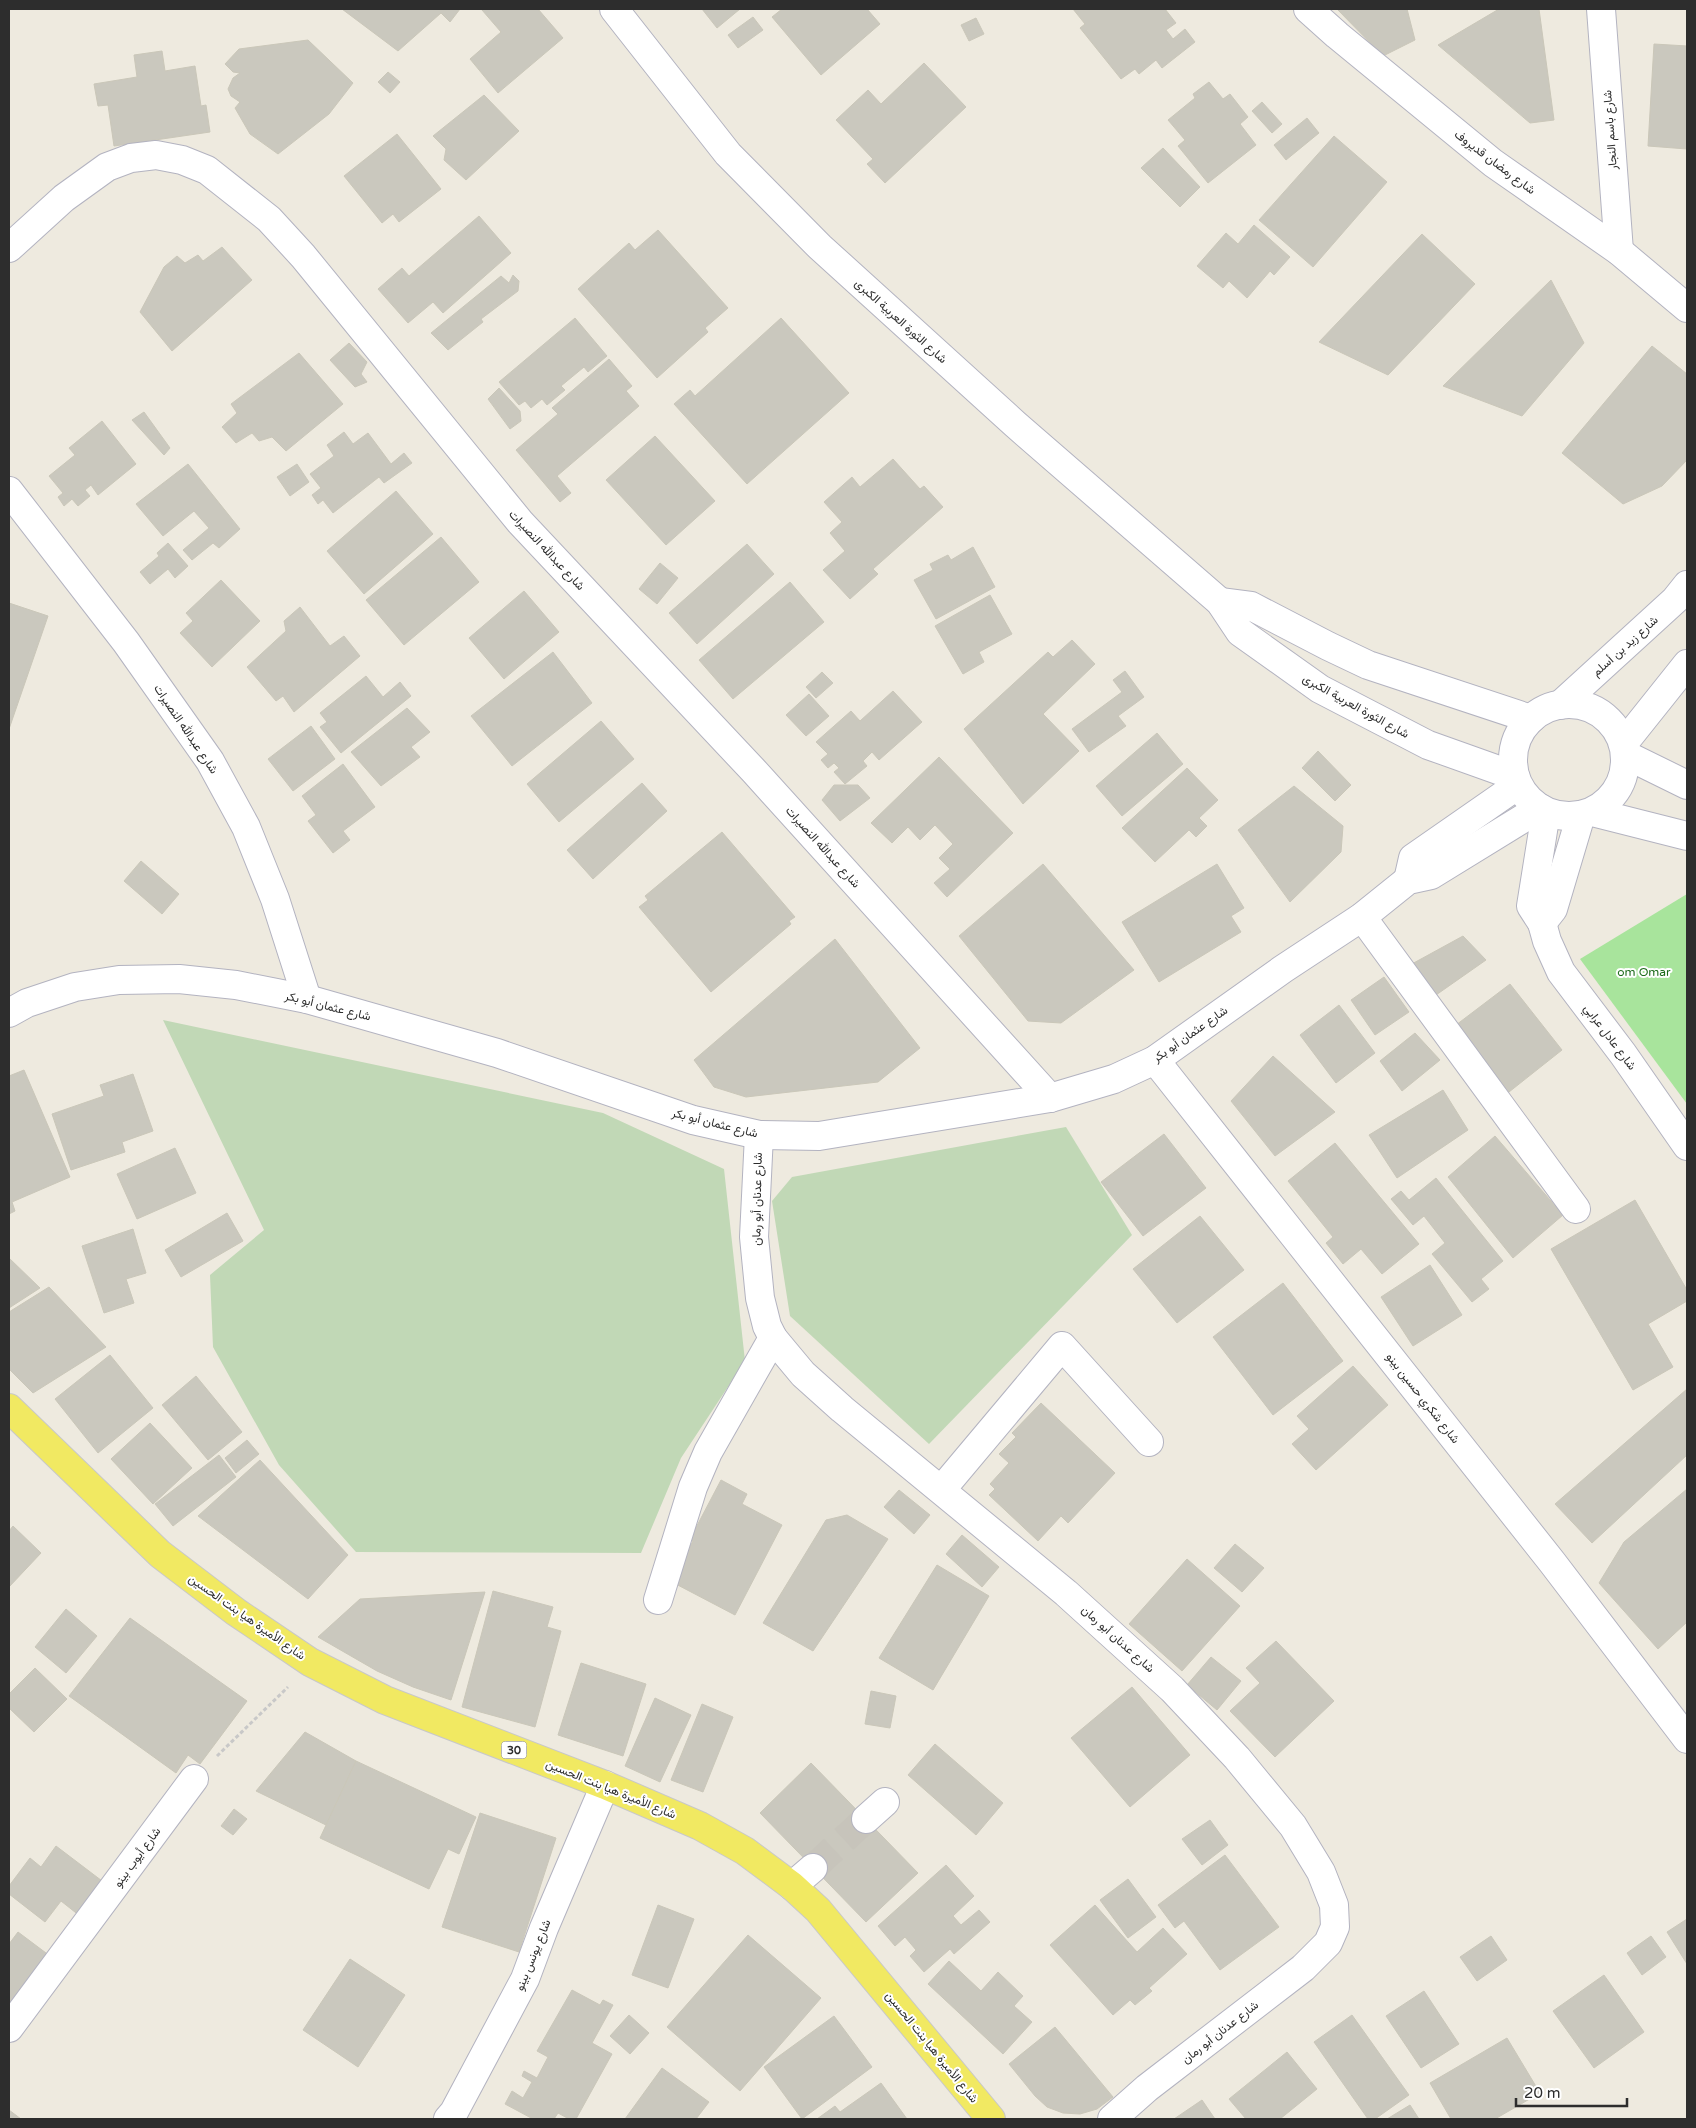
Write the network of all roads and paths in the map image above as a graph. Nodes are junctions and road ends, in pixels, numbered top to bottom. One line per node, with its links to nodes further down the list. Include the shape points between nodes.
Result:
1 (614, 9): 9 (street, شارع الثورة العربية الكبرى, via 728,154 820,247 1015,424)
2 (1308, 9): 5 (street, شارع رمضان قديروف, via 1493,163)
3 (1601, 9): 5 (street, شارع باسم النجار)
4 (9, 248): 25 (street, شارع عبدالله النصيرات, via 64,198 107,166 131,158 156,155 182,160 207,170 269,219 310,264 520,522 754,771)
5 (1619, 251): 6 (street, شارع رمضان قديروف)
6 (1687, 308)
7 (9, 491): 22 (street, شارع عبدالله النصيرات, via 126,642 210,761 246,827 275,899)
8 (1687, 585): 11 (street, شارع زيد بن أسلم, via 1675,600)
9 (1220, 602): 12 (street, via 1251,606 1368,665); 14 (street, شارع الثورة العربية الكبرى, via 1240,632 1320,689 1428,745)
10 (1687, 664): 13 (street)
11 (1560, 704): 12 (street); 13 (street, via 1580,705 1599,712 1614,726)
12 (1531, 719): 14 (street, via 1520,731 1515,746 1513,761)
13 (1625, 749): 15 (street); 17 (street, via 1626,769 1622,783 1605,804)
14 (1517, 780): 16 (street, via 1528,798); 19 (street, via 1413,858)
15 (1687, 785)
16 (1543, 810): 17 (street, via 1563,816); 19 (street, شارع عثمان أبو بكر, via 1431,875); 21 (street, شارع عادل عرابي, via 1531,906)
17 (1587, 813): 18 (street); 21 (street, via 1553,909)
18 (1687, 836)
19 (1408, 880): 20 (street, شارع عثمان أبو بكر)
20 (1362, 917): 24 (street, شارع عثمان أبو بكر); 28 (street)
21 (1542, 923): 27 (street, شارع عادل عرابي, via 1561,972 1624,1054)
22 (307, 999): 23 (street, شارع عثمان أبو بكر, via 236,985 178,979 119,980 75,987 27,1003); 26 (street, شارع عثمان أبو بكر, via 497,1052 693,1120)
23 (9, 1013)
24 (1155, 1060): 25 (street, شارع عثمان أبو بكر, via 1114,1080); 35 (street, شارع شكري حسين بينو)
25 (1050, 1098): 26 (street, شارع عثمان أبو بكر, via 819,1136)
26 (759, 1135): 29 (street, شارع عدنان أبو رمان, via 754,1236 760,1298)
27 (1687, 1146)
28 (1576, 1209)
29 (773, 1338): 32 (street, شارع عدنان أبو رمان, via 803,1374 842,1409); 33 (street, via 708,1452 693,1487)
30 (9, 1408): 37 (main road, شارع الأميرة هيا بنت الحسين / 30, via 160,1554 236,1612 310,1662 384,1700)
31 (1148, 1442): 32 (street, via 1062,1346)
32 (942, 1489): 43 (street, شارع عدنان أبو رمان, via 1066,1593 1192,1709 1293,1826 1321,1872 1334,1905 1335,1927 1328,1943 1303,1968 1147,2088)
33 (658, 1600)
34 (278, 1698): 36 (path)
35 (1687, 1739)
36 (194, 1779): 40 (street, شارع أيوب بينو)
37 (605, 1785): 39 (main road, شارع الأميرة هيا بنت الحسين / 30, via 700,1826 745,1851); 41 (street, شارع يونس بينو, via 525,1979)
38 (813, 1868): 39 (street)
39 (792, 1886): 42 (main road, شارع الأميرة هيا بنت الحسين / 30, via 818,1910)
40 (9, 2028)
41 (455, 2117)
42 (991, 2119)
43 (1112, 2119)

